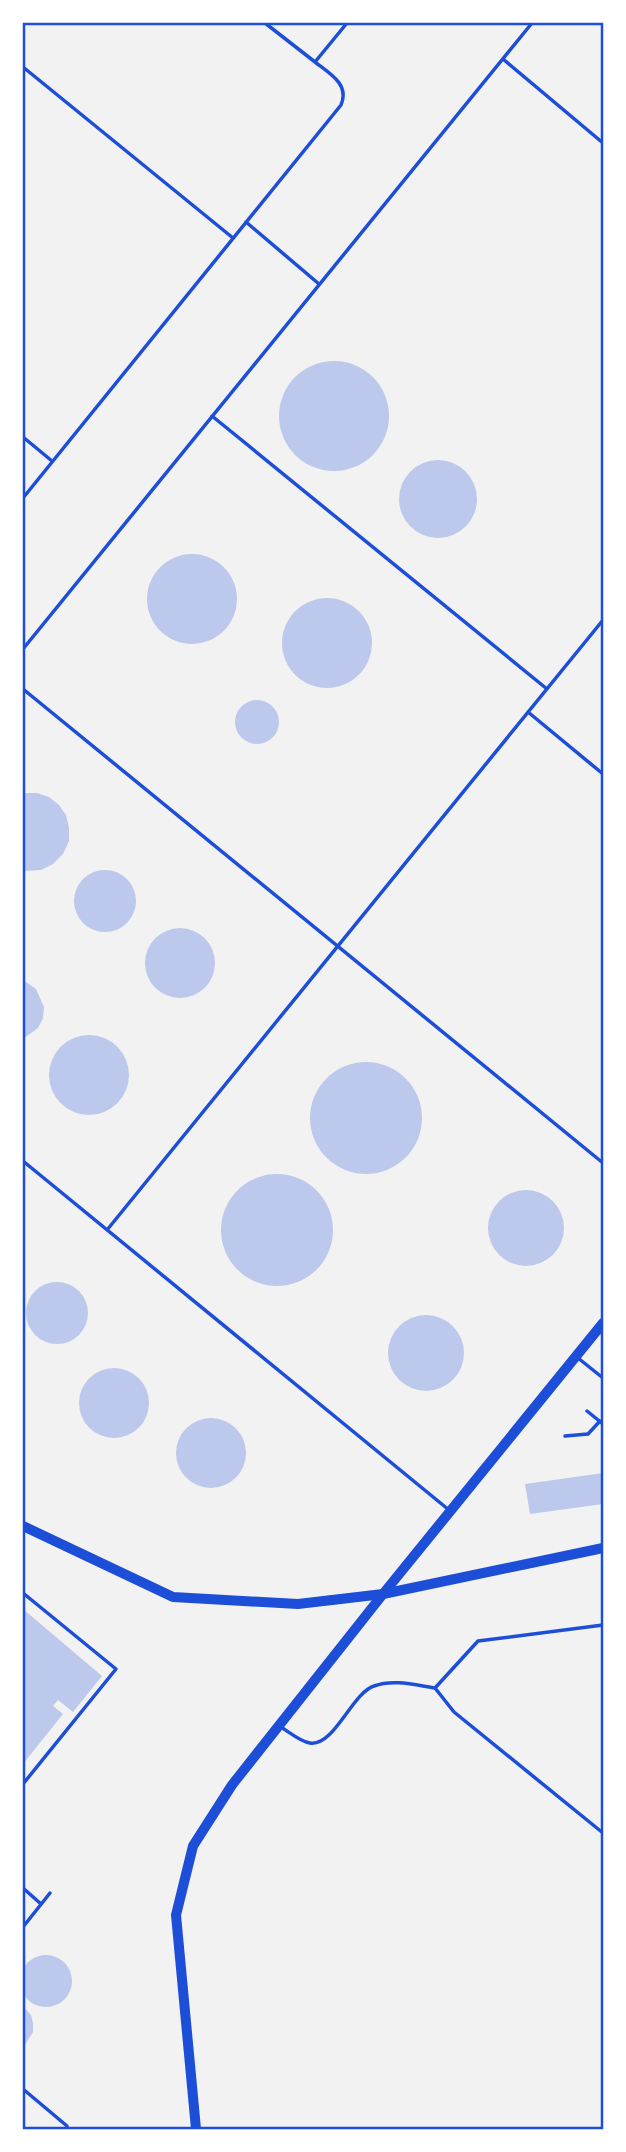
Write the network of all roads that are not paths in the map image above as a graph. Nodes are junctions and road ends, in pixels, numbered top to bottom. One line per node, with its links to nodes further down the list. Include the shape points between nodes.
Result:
1 (265, 23): 5 (lane)
2 (347, 23): 5 (lane)
3 (532, 23): 4 (lane)
4 (503, 59): 7 (lane); 10 (lane)
5 (315, 62): 8 (lane, via 343,87 345,97)
6 (23, 67): 9 (lane)
7 (603, 142)
8 (246, 222): 9 (lane); 10 (lane)
9 (233, 238): 13 (lane)
10 (319, 284): 11 (lane)
11 (212, 416): 16 (lane); 18 (lane)
12 (23, 437): 13 (lane)
13 (52, 461): 14 (lane)
14 (23, 498)
15 (603, 620): 18 (lane)
16 (23, 649)
17 (23, 688): 21 (lane)
18 (547, 689): 19 (lane)
19 (528, 712): 20 (lane); 21 (lane)
20 (603, 774)
21 (337, 947): 23 (lane); 24 (lane)
22 (23, 1161): 24 (lane)
23 (603, 1163)
24 (107, 1230): 31 (lane)
25 (603, 1324): 26 (main road)
26 (576, 1357): 27 (lane); 31 (main road)
27 (603, 1378)
28 (587, 1411): 29 (lane)
29 (602, 1422): 30 (lane, via 588,1434)
30 (565, 1436)
31 (452, 1512): 35 (main road)
32 (23, 1526): 35 (main road, via 173,1597 298,1604)
33 (603, 1548): 35 (main road)
34 (23, 1593): 39 (lane, via 116,1669)
35 (383, 1594): 38 (main road)
36 (603, 1625): 37 (lane, via 478,1641)
37 (435, 1688): 38 (lane, via 397,1682 373,1686 319,1742 309,1744); 40 (lane, via 454,1712)
38 (279, 1726): 47 (main road, via 232,1784 194,1846 176,1915)
39 (23, 1784)
40 (603, 1833)
41 (23, 1888): 43 (lane)
42 (50, 1893): 43 (lane)
43 (41, 1904): 44 (lane)
44 (23, 1927)
45 (23, 2089): 46 (lane)
46 (67, 2126)
47 (196, 2129)

